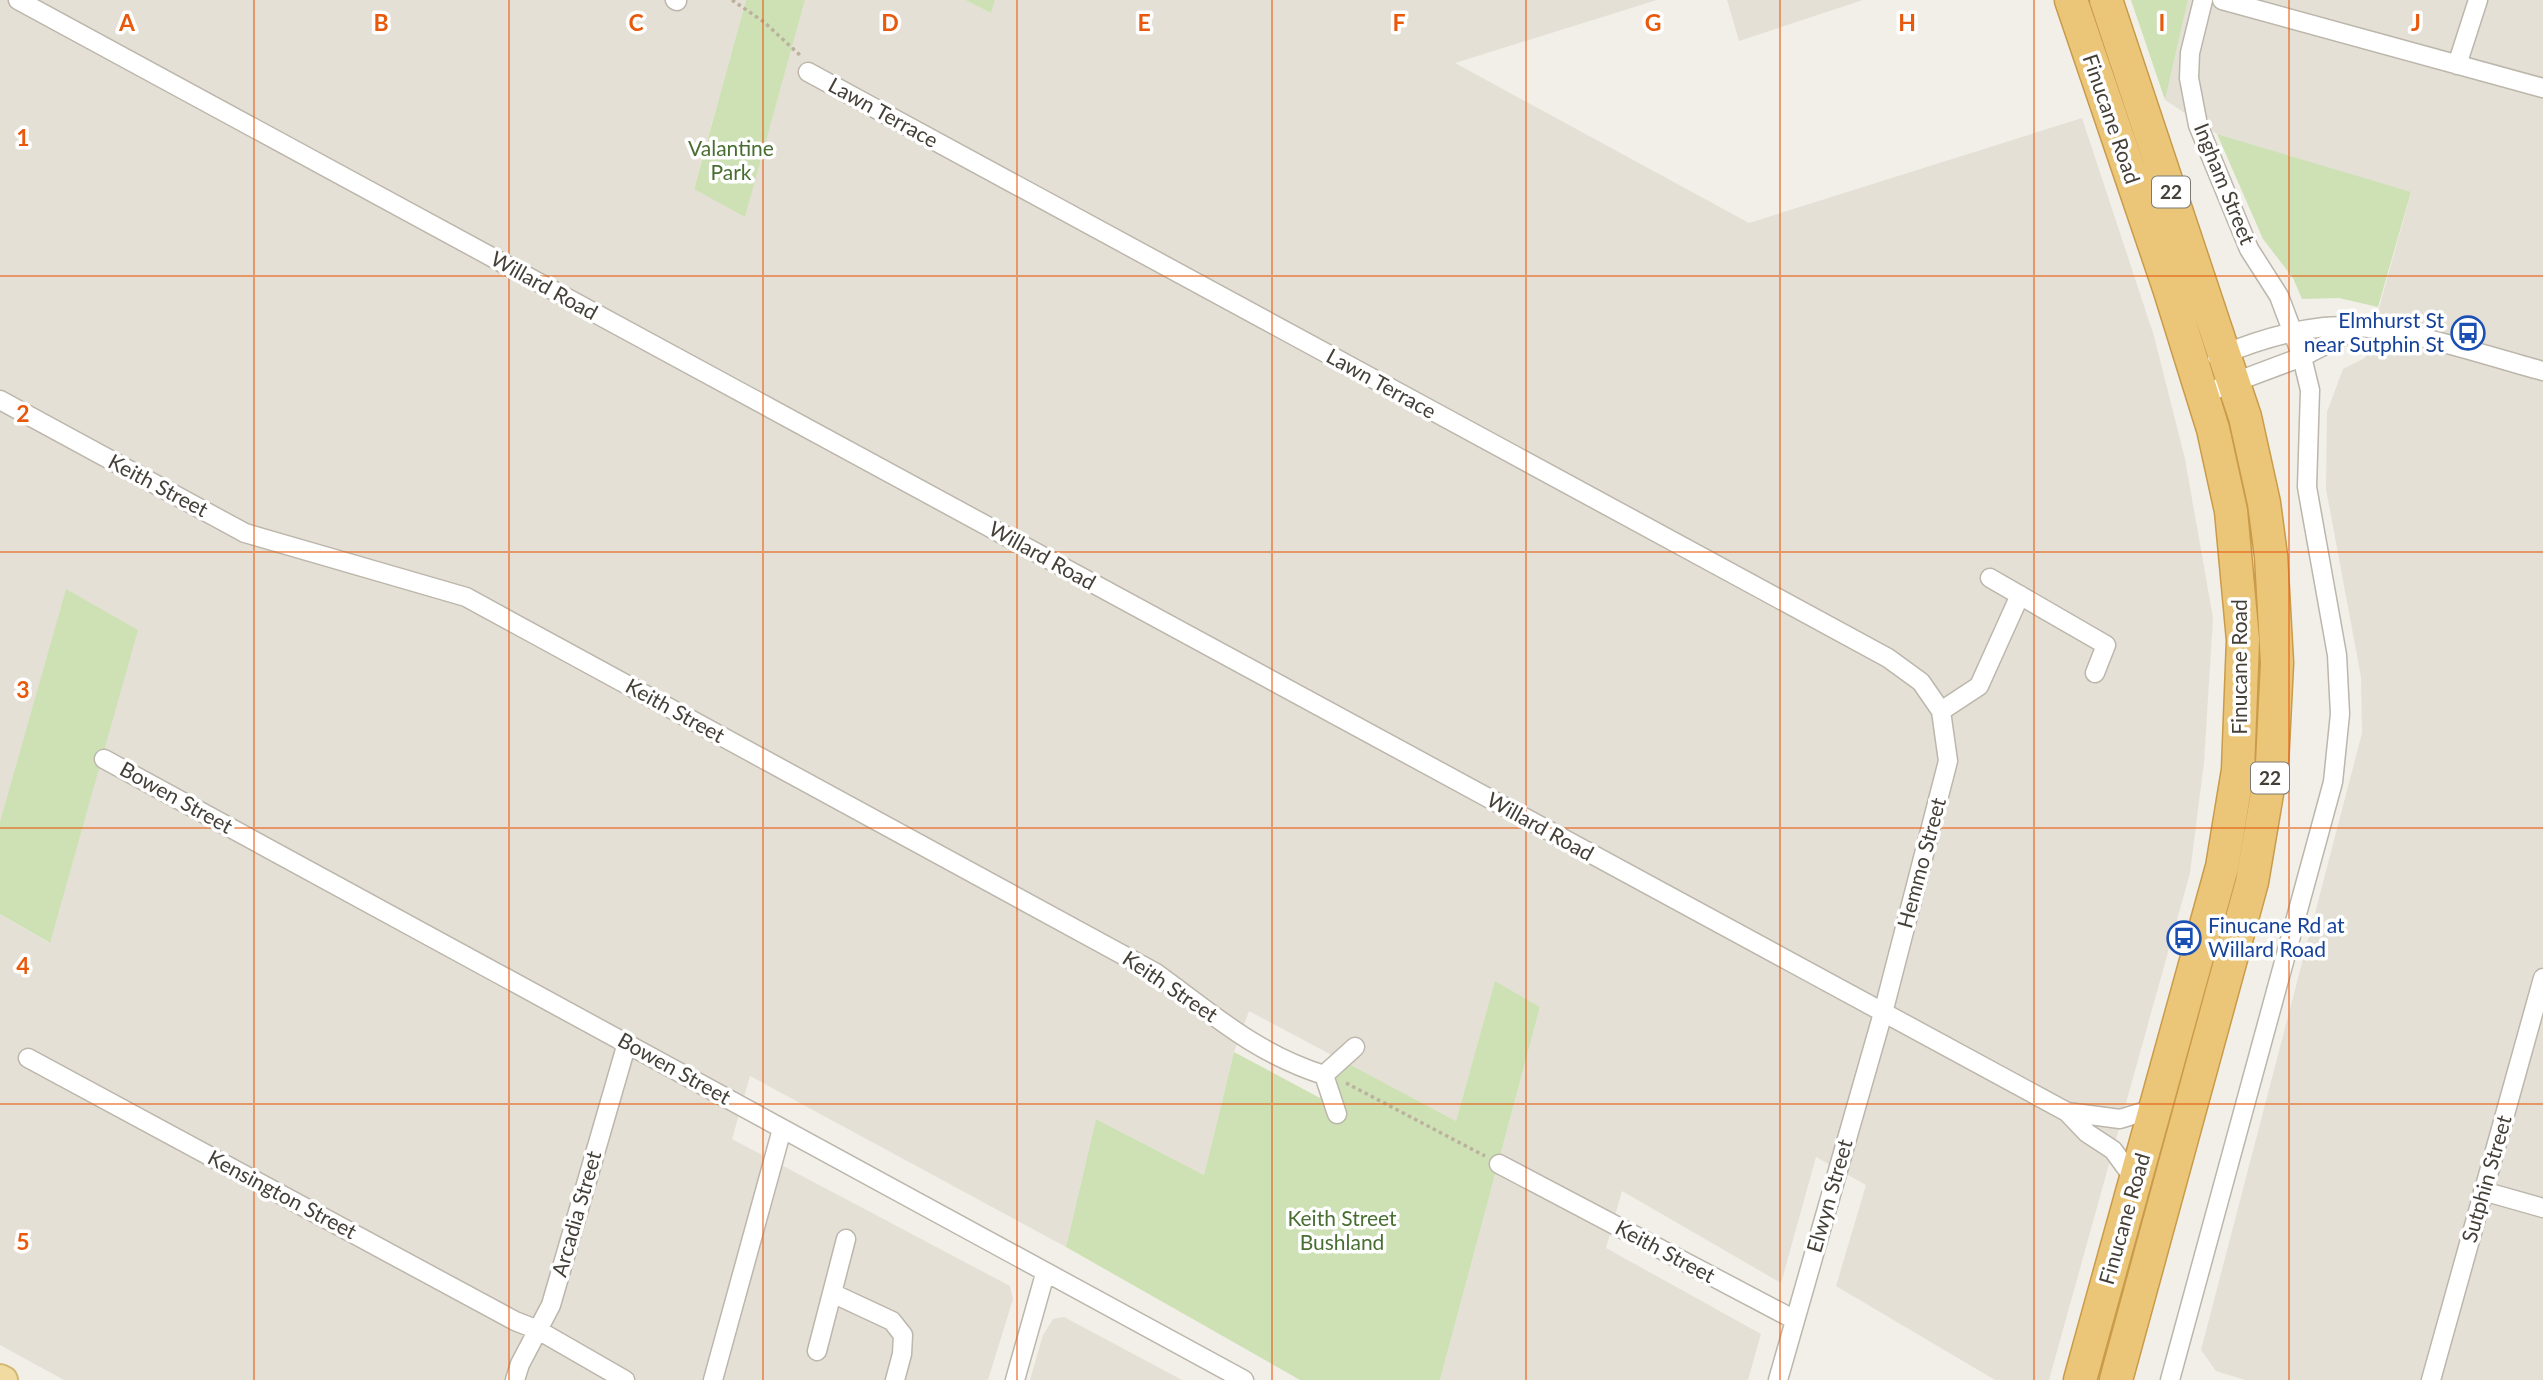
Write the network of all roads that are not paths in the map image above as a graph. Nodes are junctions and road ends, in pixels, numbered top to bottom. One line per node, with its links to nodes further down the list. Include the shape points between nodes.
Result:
1 (18, 0): 26 (street, Willard Road)
2 (2071, 0): 15 (highway, Finucane Road / 22)
3 (2106, 0): 12 (highway, Finucane Road / 22)
4 (2203, 0): 11 (street, Ingham Street, via 2190,66 2198,125 2249,249 2279,296)
5 (2222, 0): 7 (street)
6 (2478, 0): 7 (street)
7 (2457, 65): 9 (street)
8 (808, 72): 22 (street, Lawn Terrace, via 1888,658 1921,682)
9 (2543, 88)
10 (2356, 329): 11 (street, via 2324,327); 13 (street); 14 (street, via 2393,332)
11 (2294, 332): 12 (street); 13 (street, Ingham Street)
12 (2226, 354): 15 (street); 16 (highway, Finucane Road / 22)
13 (2302, 357): 16 (street); 54 (street, via 2310,397 2309,510 2337,655 2340,714 2333,782)
14 (2543, 371)
15 (2199, 381): 16 (street); 23 (highway, Finucane Road / 22, via 2223,469 2237,560)
16 (2235, 384): 21 (highway, Finucane Road / 22, via 2262,491 2271,556)
17 (0, 400): 30 (street, Keith Street, via 245,533 466,597 1156,973 1256,1047)
18 (1990, 578): 19 (street)
19 (2020, 595): 20 (street, via 2106,645); 22 (street, via 1979,686)
20 (2095, 673)
21 (2276, 708): 23 (highway); 53 (highway, Finucane Road / 22, via 2267,805 2252,882)
22 (1941, 711): 26 (street, Hemmo Street, via 1948,761)
23 (2242, 719): 31 (highway, Finucane Road / 22, via 2233,808 2219,877)
24 (104, 759): 27 (street, Bowen Street)
25 (2543, 978): 37 (street, Sutphin Street)
26 (1883, 1013): 32 (street, Willard Road); 42 (street, Elwyn Street)
27 (627, 1043): 34 (street, Bowen Street); 43 (street, Arcadia Street, via 551,1305)
28 (1355, 1047): 30 (street)
29 (28, 1058): 43 (street, Kensington Street)
30 (1324, 1075): 33 (street)
31 (2155, 1108): 32 (street, Willard Road, via 2120,1119); 36 (highway, Finucane Road / 22)
32 (2067, 1112): 36 (street, Willard Road, via 2113,1150)
33 (1337, 1114)
34 (782, 1129): 40 (street, Bowen Street); 47 (street)
35 (1499, 1164): 42 (street, Keith Street)
36 (2135, 1180): 52 (highway, Finucane Road / 22)
37 (2483, 1191): 38 (street); 55 (street, Sutphin Street)
38 (2543, 1208)
39 (846, 1240): 41 (street)
40 (1045, 1274): 49 (street); 50 (street, Bowen Street)
41 (832, 1293): 44 (street); 48 (street, via 892,1321 903,1335)
42 (1795, 1320): 51 (street, Elwyn Street)
43 (538, 1330): 45 (street, Arcadia Street); 46 (street, Kensington Street)
44 (817, 1351)
45 (515, 1380)
46 (625, 1380)
47 (713, 1380)
48 (895, 1380)
49 (1015, 1380)
50 (1244, 1380)
51 (1778, 1380)
52 (2080, 1380)
53 (2116, 1380)
54 (2170, 1380)
55 (2431, 1380)

